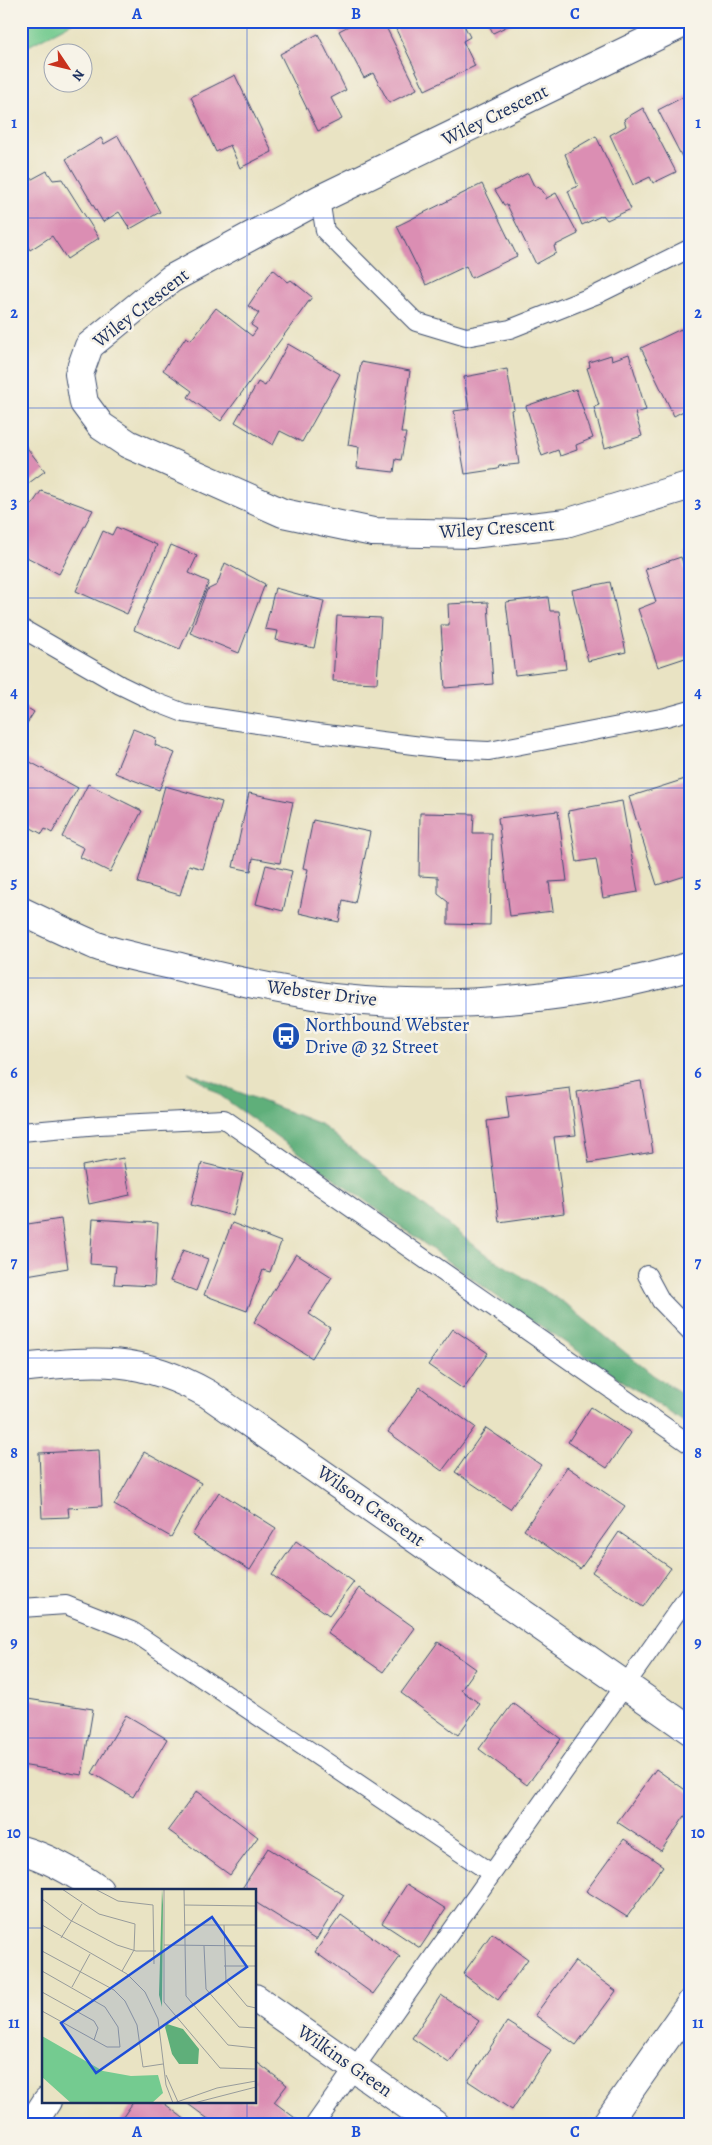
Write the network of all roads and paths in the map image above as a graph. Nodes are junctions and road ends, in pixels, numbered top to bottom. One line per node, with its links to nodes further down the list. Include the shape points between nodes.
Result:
1 (688, 21): 2 (street, Wiley Crescent)
2 (320, 199): 3 (lane, via 325,231 416,322 466,337 518,326 598,294); 4 (street, Wiley Crescent, via 171,279 89,346 79,374 84,403 101,426 128,444 283,513 373,532 471,534 566,523)
3 (691, 248)
4 (691, 486)
5 (21, 628): 6 (lane, via 120,685 184,713 337,736 489,751)
6 (691, 710)
7 (21, 911): 8 (street, Webster Drive, via 98,946 237,981 343,999 499,1001 654,977)
8 (691, 966)
9 (21, 1132): 13 (lane, via 224,1119)
10 (647, 1275): 11 (lane, via 661,1301)
11 (691, 1332)
12 (21, 1368): 16 (street, Wilson Crescent, via 106,1362 132,1364 182,1380 230,1407)
13 (691, 1445)
14 (691, 1592): 16 (lane)
15 (21, 1608): 19 (lane, via 66,1605 132,1631)
16 (625, 1686): 17 (street, Wilson Crescent); 19 (lane)
17 (691, 1731)
18 (21, 1850): 20 (street, via 62,1866)
19 (491, 1873): 23 (lane)
20 (97, 1889)
21 (256, 1999): 23 (street, Wilkins Green)
22 (691, 2002): 28 (street)
23 (355, 2067): 26 (lane); 27 (street, Wilkins Green)
24 (46, 2102): 25 (street)
25 (32, 2124)
26 (315, 2124)
27 (434, 2124)
28 (606, 2124)

